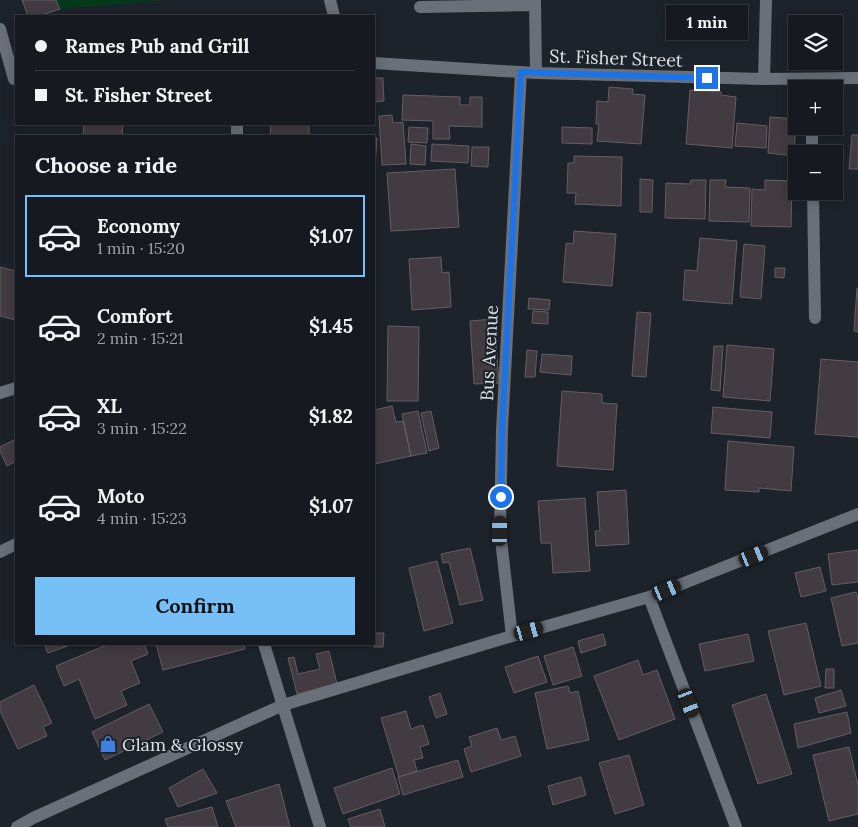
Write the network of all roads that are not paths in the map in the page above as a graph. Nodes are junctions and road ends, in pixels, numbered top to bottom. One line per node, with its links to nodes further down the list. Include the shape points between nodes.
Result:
1 (330, 0): 5 (street)
2 (766, 0): 13 (street)
3 (534, 2): 4 (street); 9 (street)
4 (420, 7)
5 (334, 15)
6 (0, 29): 12 (street)
7 (375, 63): 8 (street, St. Fisher Street)
8 (521, 72): 9 (street, St. Fisher Street); 24 (street, Bus Avenue, via 502,430 500,531)
9 (536, 73): 13 (street, St. Fisher Street)
10 (0, 76): 12 (street)
11 (858, 78): 14 (street, St. Fisher Street)
12 (15, 79)
13 (764, 80): 15 (street, St. Fisher Street)
14 (839, 80)
15 (788, 82)
16 (813, 200): 17 (street)
17 (815, 318)
18 (15, 388): 19 (street)
19 (0, 393)
20 (858, 514): 23 (street)
21 (15, 544): 22 (street)
22 (0, 552)
23 (649, 598): 24 (street); 29 (street)
24 (512, 636): 26 (street)
25 (264, 645): 26 (street)
26 (283, 705): 27 (street); 28 (street)
27 (17, 827)
28 (320, 827)
29 (736, 827)

